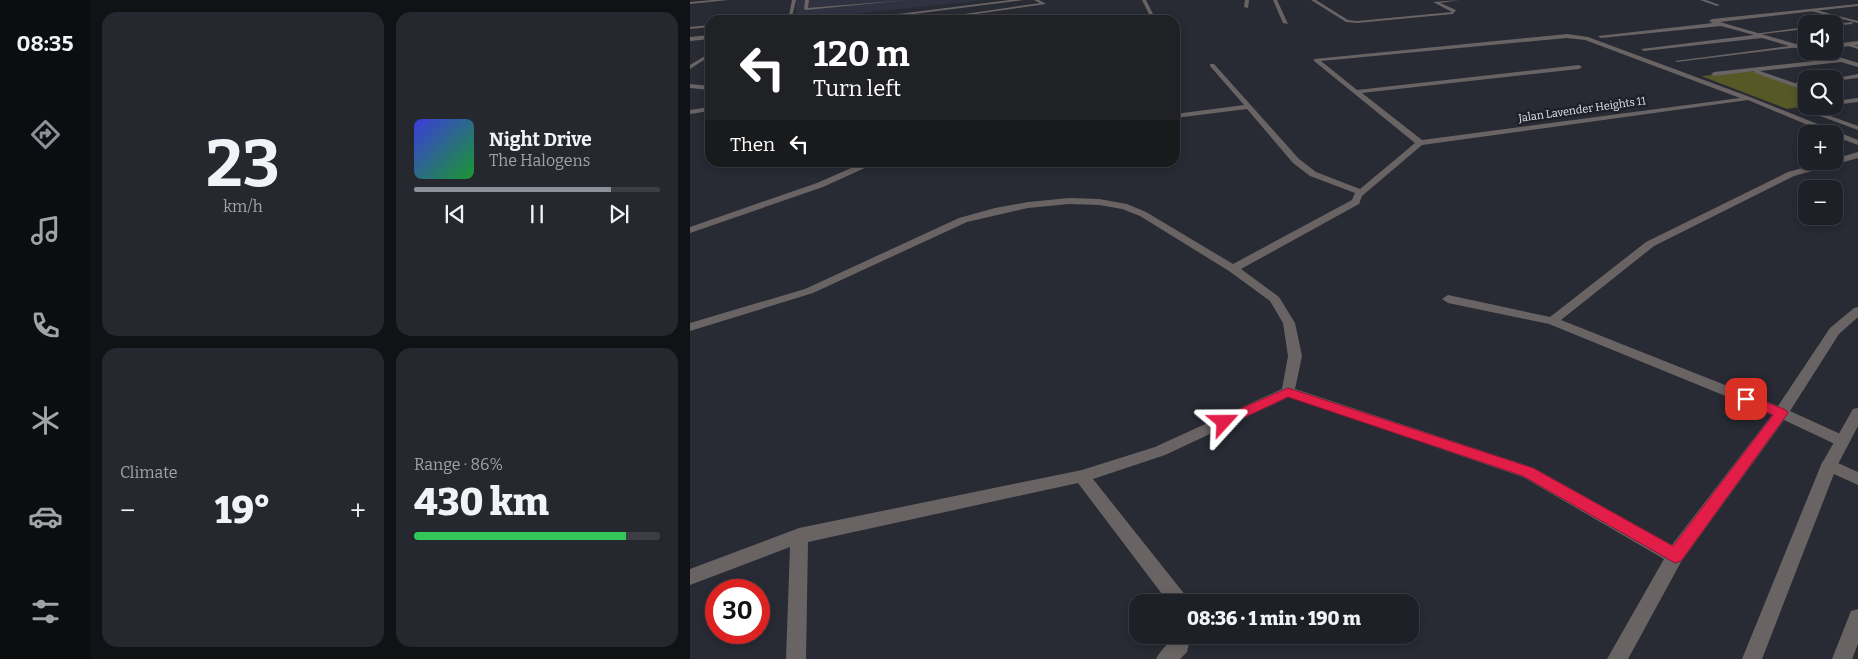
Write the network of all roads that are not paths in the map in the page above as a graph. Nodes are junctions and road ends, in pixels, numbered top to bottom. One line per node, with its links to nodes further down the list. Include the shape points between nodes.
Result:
1 (705, 0): 15 (lane)
2 (726, 0): 15 (lane)
3 (794, 0): 20 (lane)
4 (807, 0): 5 (lane, via 806,9)
5 (905, 0)
6 (1022, 0): 21 (street)
7 (1036, 0): 22 (lane, via 1044,4)
8 (1144, 0): 23 (lane)
9 (1247, 0): 18 (street)
10 (1275, 0): 25 (street)
11 (1313, 0): 14 (lane, via 1347,21 1357,22 1455,11)
12 (1458, 0): 14 (lane)
13 (1702, 0): 16 (lane)
14 (1433, 1)
15 (690, 2)
16 (1718, 5)
17 (1858, 5): 19 (street)
18 (1246, 7)
19 (1812, 10): 24 (lane); 26 (street, via 1712,21)
20 (791, 15)
21 (896, 15)
22 (980, 15)
23 (1152, 15)
24 (1858, 22): 27 (lane)
25 (1286, 23)
26 (1721, 24): 31 (street); 32 (street)
27 (1843, 24)
28 (705, 26): 29 (lane)
29 (690, 28)
30 (1798, 29): 31 (lane)
31 (1754, 34): 33 (street)
32 (1601, 36)
33 (1763, 36): 39 (street); 41 (street)
34 (705, 38): 35 (street)
35 (690, 39)
36 (1858, 43): 37 (street)
37 (1847, 44): 38 (street); 40 (lane)
38 (1843, 45)
39 (1797, 46): 44 (lane)
40 (1858, 48)
41 (1644, 49)
42 (705, 57): 47 (lane)
43 (1841, 60): 46 (street); 49 (street)
44 (1677, 61)
45 (1212, 65): 62 (street)
46 (1858, 65)
47 (690, 67)
48 (1579, 67): 58 (street)
49 (1752, 70): 50 (street); 53 (street)
50 (1714, 74)
51 (1858, 76): 52 (lane)
52 (1843, 78)
53 (1793, 84): 54 (lane); 56 (street)
54 (1798, 84)
55 (690, 86): 57 (lane)
56 (1798, 86)
57 (705, 88)
58 (1355, 92): 59 (street, via 1316,60 1576,36); 70 (street)
59 (1748, 98): 70 (street, Jalan Lavender Heights 11); 71 (street)
60 (1858, 100): 61 (street)
61 (1843, 102)
62 (1249, 107): 65 (street); 74 (street, via 1302,166 1313,174)
63 (705, 110): 64 (street)
64 (690, 112)
65 (1180, 115)
66 (1823, 115): 68 (lane)
67 (1858, 124): 68 (lane)
68 (1849, 125): 69 (lane)
69 (1858, 128)
70 (1420, 143): 74 (street)
71 (1858, 143)
72 (1858, 155): 79 (street, via 1791,174 1650,244)
73 (862, 167): 75 (street)
74 (1361, 192): 76 (street, via 1356,202)
75 (690, 230)
76 (1233, 269): 80 (street, via 1143,214 1124,206 1069,201 1028,205 963,220 809,291); 81 (street, via 1275,299 1289,323 1295,356)
77 (1448, 299): 79 (street)
78 (1858, 311): 82 (street, via 1834,331)
79 (1552, 320): 82 (street)
80 (690, 327)
81 (1288, 392): 86 (street, via 1160,451); 89 (street, via 1528,472)
82 (1781, 413): 84 (street); 89 (street)
83 (1858, 413): 84 (street)
84 (1842, 441): 85 (street)
85 (1829, 465): 87 (street); 97 (street)
86 (1082, 476): 88 (street); 91 (street)
87 (1858, 479)
88 (800, 536): 90 (street); 94 (street)
89 (1675, 556): 96 (street)
90 (690, 577)
91 (1173, 594)
92 (1858, 618): 98 (street)
93 (1180, 644): 95 (street)
94 (796, 659)
95 (1166, 659)
96 (1617, 659)
97 (1752, 659)
98 (1842, 659)

